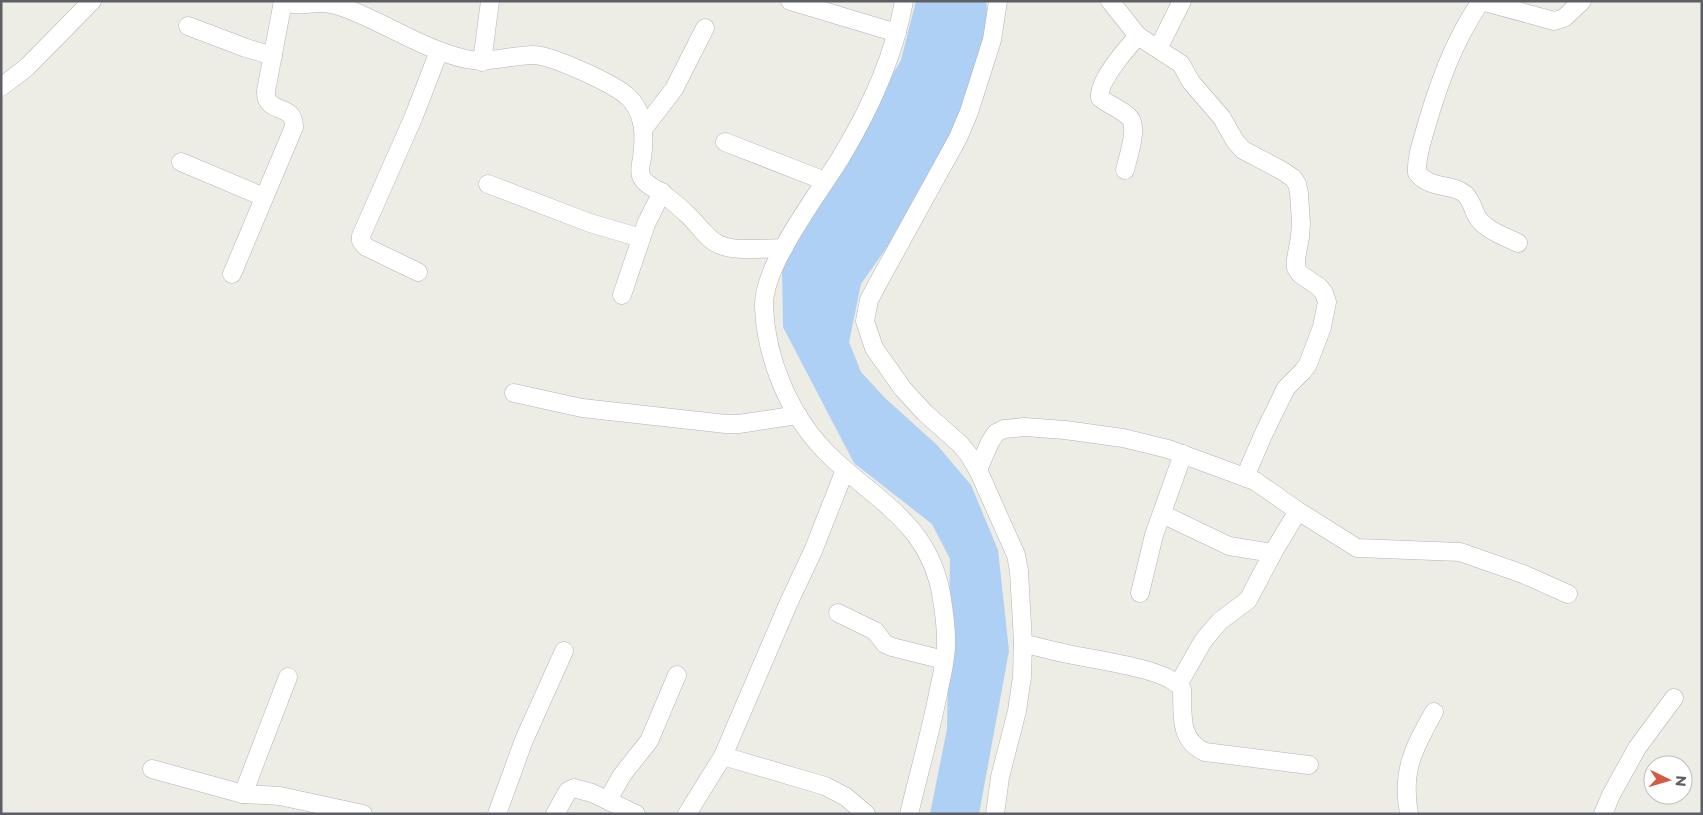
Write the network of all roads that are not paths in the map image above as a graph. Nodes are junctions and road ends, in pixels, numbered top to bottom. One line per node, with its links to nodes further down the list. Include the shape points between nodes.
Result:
1 (92, 1): 20 (street, via 28,67)
2 (283, 1): 18 (street)
3 (288, 1): 17 (street, via 295,5 318,3 344,8)
4 (490, 1): 19 (street)
5 (790, 1): 11 (street)
6 (904, 1): 14 (street)
7 (998, 1): 39 (street, via 990,48 969,112 958,138 878,282 865,321 874,348 904,389 960,444)
8 (1110, 1): 15 (street)
9 (1182, 1): 16 (street)
10 (1582, 1): 30 (street, via 1564,18 1554,21 1485,2 1479,4 1445,66 1418,154 1417,173 1421,178 1464,193 1489,229)
11 (824, 6): 14 (street)
12 (188, 26): 18 (street)
13 (705, 28): 21 (street, via 674,90)
14 (897, 33): 25 (street, via 887,66 860,123)
15 (1138, 36): 16 (street); 24 (street, via 1099,92 1100,98 1123,112 1133,123)
16 (1158, 49): 40 (street, via 1181,64 1242,150 1293,178 1299,193 1301,223 1296,268 1324,293 1327,302 1322,327 1308,364 1286,388)
17 (439, 51): 19 (street); 32 (street, via 361,236 366,247)
18 (273, 56): 28 (street, via 267,79 267,99 291,114 294,127)
19 (482, 62): 21 (street, via 534,55 558,60 627,96 640,115)
20 (1, 87)
21 (644, 128): 27 (street, via 640,174 643,180)
22 (725, 142): 25 (street)
23 (181, 162): 28 (street)
24 (1126, 170)
25 (825, 181): 31 (street)
26 (488, 184): 29 (street, via 590,223)
27 (662, 192): 29 (street); 31 (street, via 720,244 736,248)
28 (264, 197): 33 (street)
29 (641, 238): 34 (street)
30 (1518, 243)
31 (784, 248): 36 (street, via 766,287 765,319 777,372)
32 (418, 272)
33 (232, 274)
34 (622, 295)
35 (514, 393): 36 (street, via 582,408 726,424)
36 (798, 415): 38 (street, via 824,450)
37 (1183, 454): 39 (street, via 1123,438 1025,427 996,433); 40 (street); 42 (street)
38 (845, 470): 49 (street, via 909,525 922,542 938,577 942,595); 55 (street)
39 (978, 470): 47 (street, via 1016,555)
40 (1245, 477): 41 (street)
41 (1298, 511): 43 (street); 45 (street, via 1357,548 1460,552)
42 (1162, 514): 43 (street, via 1229,546); 44 (street)
43 (1273, 553): 52 (street, via 1248,600 1212,629)
44 (1140, 594)
45 (1568, 594)
46 (838, 612): 49 (street, via 875,632 885,644)
47 (1023, 643): 52 (street, via 1159,674); 60 (street, via 1017,711 1000,777)
48 (564, 651): 62 (street, via 524,740)
49 (944, 660): 67 (street)
50 (677, 675): 59 (street, via 649,741 622,774)
51 (288, 677): 58 (street)
52 (1179, 684): 56 (street, via 1184,729 1196,748 1205,752)
53 (1674, 698): 69 (street, via 1637,748)
54 (1434, 712): 68 (street, via 1408,769)
55 (724, 756): 65 (street); 66 (street, via 825,786 846,797)
56 (1308, 765)
57 (152, 770): 58 (street)
58 (242, 794): 61 (street, via 280,796)
59 (608, 800): 63 (street, via 574,788 568,791); 64 (street)
60 (999, 813)
61 (363, 814)
62 (497, 814)
63 (555, 814)
64 (636, 814)
65 (687, 814)
66 (866, 814)
67 (909, 814)
68 (1409, 814)
69 (1603, 814)

